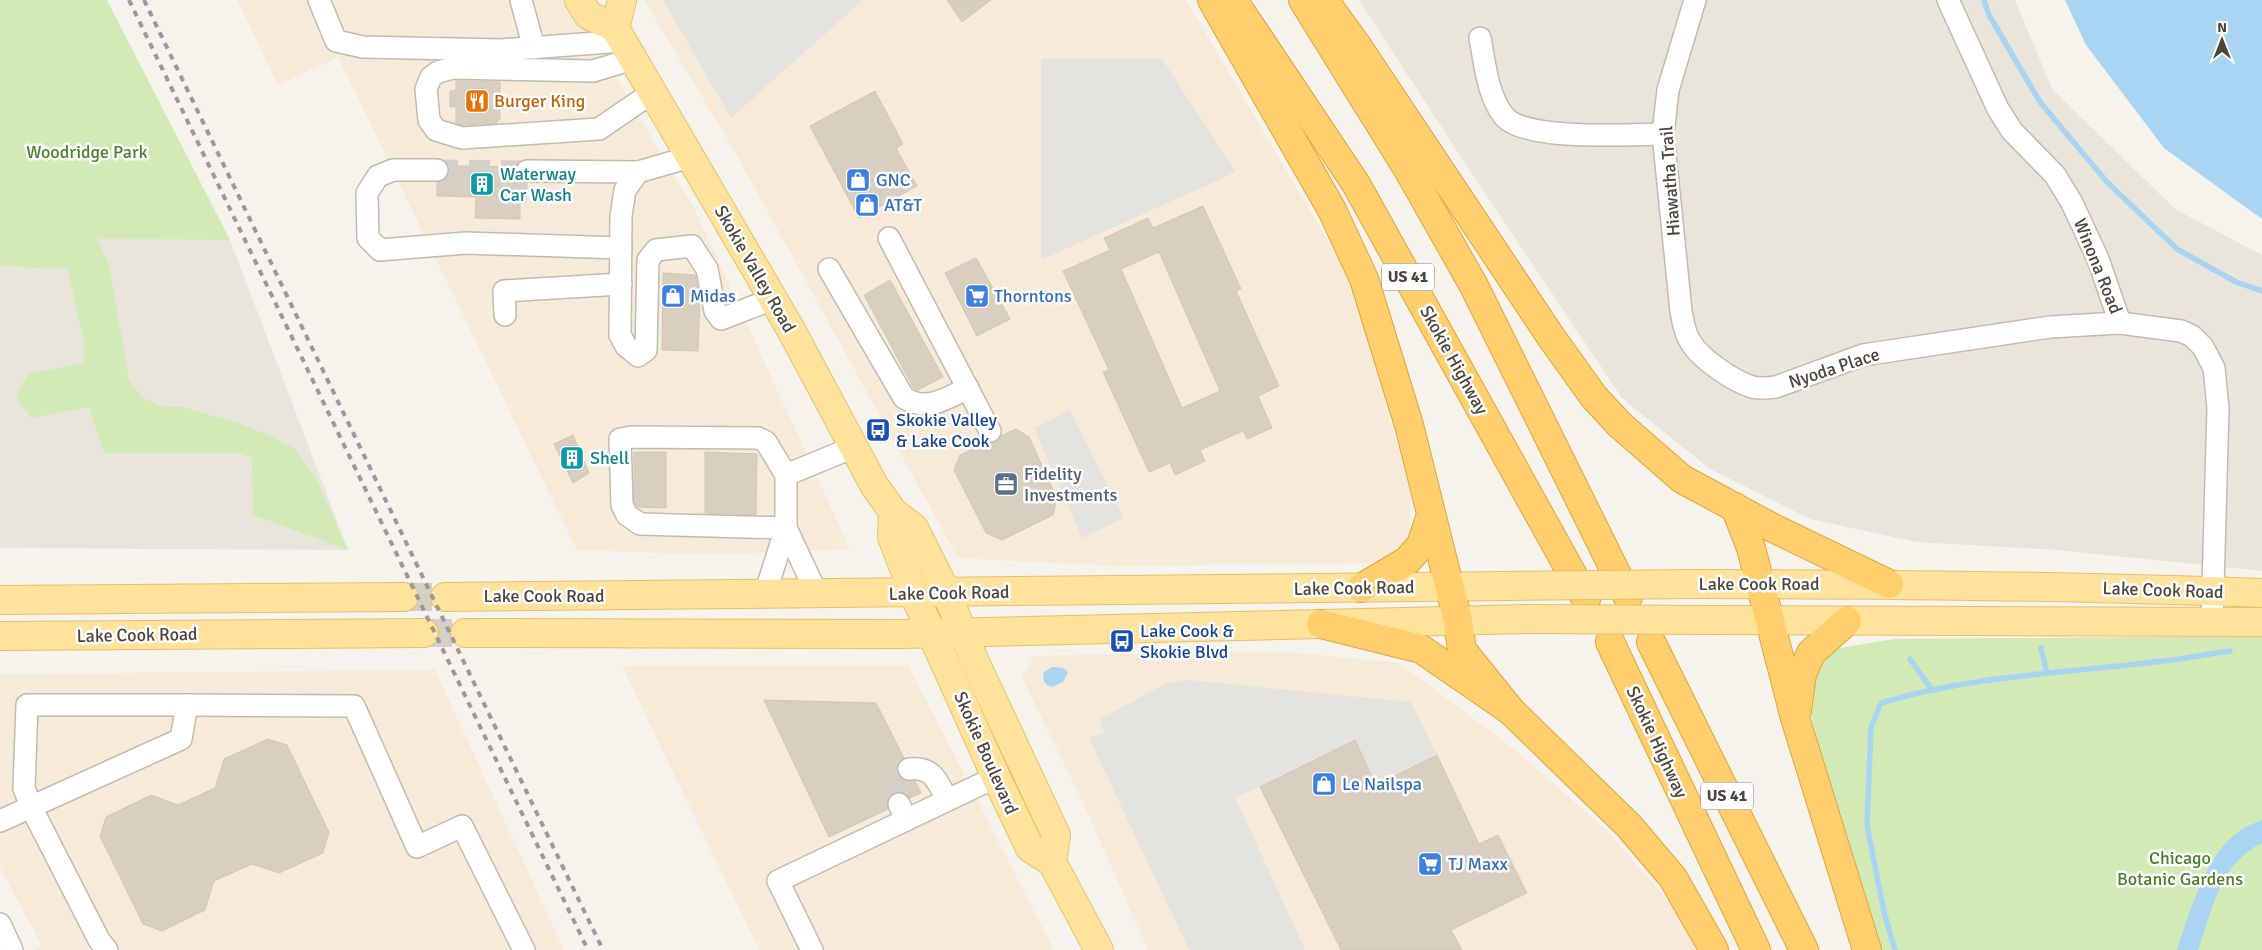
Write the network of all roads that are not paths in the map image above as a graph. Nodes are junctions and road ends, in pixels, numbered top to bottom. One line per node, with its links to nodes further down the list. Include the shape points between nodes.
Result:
1 (318, 0): 13 (street, via 336,41 363,48)
2 (521, 0): 13 (street)
3 (579, 0): 12 (main road, via 588,15)
4 (622, 0): 12 (main road)
5 (1212, 0): 34 (highway, via 1328,202 1364,279 1406,414)
6 (1233, 0): 49 (highway, Skokie Highway / US 41, via 1356,184)
7 (1303, 0): 48 (highway, US 41, via 1409,171 1474,286)
8 (1324, 0): 32 (highway, via 1594,396 1620,425 1682,479)
9 (1695, 0): 15 (street, Hiawatha Trail, via 1668,90)
10 (1948, 0): 27 (street, Winona Road, via 1998,109 2012,131 2056,175 2072,203 2098,259)
11 (1480, 38): 15 (street, via 1488,83 1495,101 1504,116 1514,124 1540,132)
12 (624, 42): 13 (street); 14 (main road, Skokie Valley Road); 14 (street, via 593,71 453,68 438,72 431,77 426,89 429,120 436,130 462,138 599,129)
13 (534, 48)
14 (653, 92): 16 (main road, Skokie Valley Road)
15 (1664, 134): 23 (street, Hiawatha Trail)
16 (690, 157): 19 (street); 25 (main road, Skokie Valley Road)
17 (437, 170): 21 (street, via 393,170 378,176 367,193 368,238 380,250 466,242)
18 (527, 171): 19 (street)
19 (638, 172): 21 (street, via 626,190 621,216)
20 (889, 238): 28 (street)
21 (621, 248): 24 (street)
22 (829, 269): 28 (street, via 904,398 916,405 935,404)
23 (1677, 276): 27 (street, Nyoda Place, via 1685,331 1699,354 1751,387 1776,387 1863,356 2050,327)
24 (621, 284): 25 (street, via 620,335 626,346 638,356 646,350 648,260 656,250 692,246 707,269 715,311 721,319); 26 (street, via 504,291)
25 (773, 299): 30 (main road, Skokie Valley Road)
26 (505, 315)
27 (2120, 323): 42 (street, Winona Road, via 2181,331 2192,336 2203,347 2214,368 2218,408)
28 (968, 388): 29 (street)
29 (990, 431)
30 (854, 447): 31 (street); 33 (main road, Skokie Valley Road)
31 (786, 475): 35 (street); 35 (street, via 766,442 758,438 620,439 622,505 627,515 640,524)
32 (1735, 507): 36 (highway); 37 (highway)
33 (893, 512): 40 (main road, via 892,537); 41 (main road, Skokie Valley Road, via 914,528)
34 (1431, 514): 38 (highway); 39 (highway, via 1421,545 1407,561)
35 (786, 528): 44 (street); 45 (street)
36 (1760, 583): 37 (main road, Lake Cook Road); 38 (main road, Lake Cook Road, bridge); 52 (highway)
37 (1889, 584): 42 (main road, Lake Cook Road)
38 (1449, 587): 39 (main road, Lake Cook Road); 51 (highway)
39 (1362, 588): 41 (main road, Lake Cook Road)
40 (913, 592): 41 (main road, Lake Cook Road); 45 (main road, Lake Cook Road); 59 (main road)
41 (946, 592): 60 (main road, Skokie Valley Road)
42 (2213, 592): 43 (main road, Lake Cook Road); 55 (street, Winona Road)
43 (2262, 593)
44 (765, 594): 45 (main road, Lake Cook Road); 47 (main road, Lake Cook Road)
45 (817, 594)
46 (404, 597): 50 (main road, Lake Cook Road)
47 (445, 597)
48 (1628, 597)
49 (1586, 599)
50 (0, 600)
51 (1458, 621): 52 (main road, Lake Cook Road, bridge); 56 (main road, Lake Cook Road); 65 (highway, via 1462,650)
52 (1769, 621): 53 (main road, Lake Cook Road); 66 (highway)
53 (1847, 621): 55 (main road, Lake Cook Road); 66 (highway, via 1812,653 1802,674)
54 (2262, 622): 55 (main road, Lake Cook Road)
55 (2212, 623)
56 (1320, 624): 60 (main road, Lake Cook Road); 65 (highway, via 1421,649)
57 (424, 633): 61 (main road, Lake Cook Road)
58 (465, 633): 59 (main road, Lake Cook Road)
59 (932, 633): 60 (main road, Lake Cook Road); 68 (main road, Skokie Boulevard)
60 (963, 633): 72 (main road, Skokie Boulevard, via 1056,835)
61 (0, 636)
62 (1610, 642): 80 (highway, Skokie Highway / US 41)
63 (1651, 642): 81 (highway, US 41)
64 (187, 705): 70 (street, via 182,739); 70 (street, via 27,705 24,788); 76 (street, via 354,706 417,847 462,826)
65 (1511, 711): 79 (highway, via 1629,826 1672,878)
66 (1795, 718): 82 (highway)
67 (909, 769): 69 (street, via 920,768 930,773)
68 (996, 777): 69 (street); 72 (main road, Skokie Boulevard, via 1030,848)
69 (947, 800): 77 (street, via 903,812 778,880)
70 (31, 807): 71 (street); 75 (street)
71 (0, 821)
72 (1052, 862): 78 (main road, Skokie Boulevard)
73 (0, 924): 74 (street)
74 (12, 950)
75 (107, 950)
76 (524, 950)
77 (812, 950)
78 (1099, 950)
79 (1714, 950)
80 (1756, 950)
81 (1804, 950)
82 (1867, 950)

